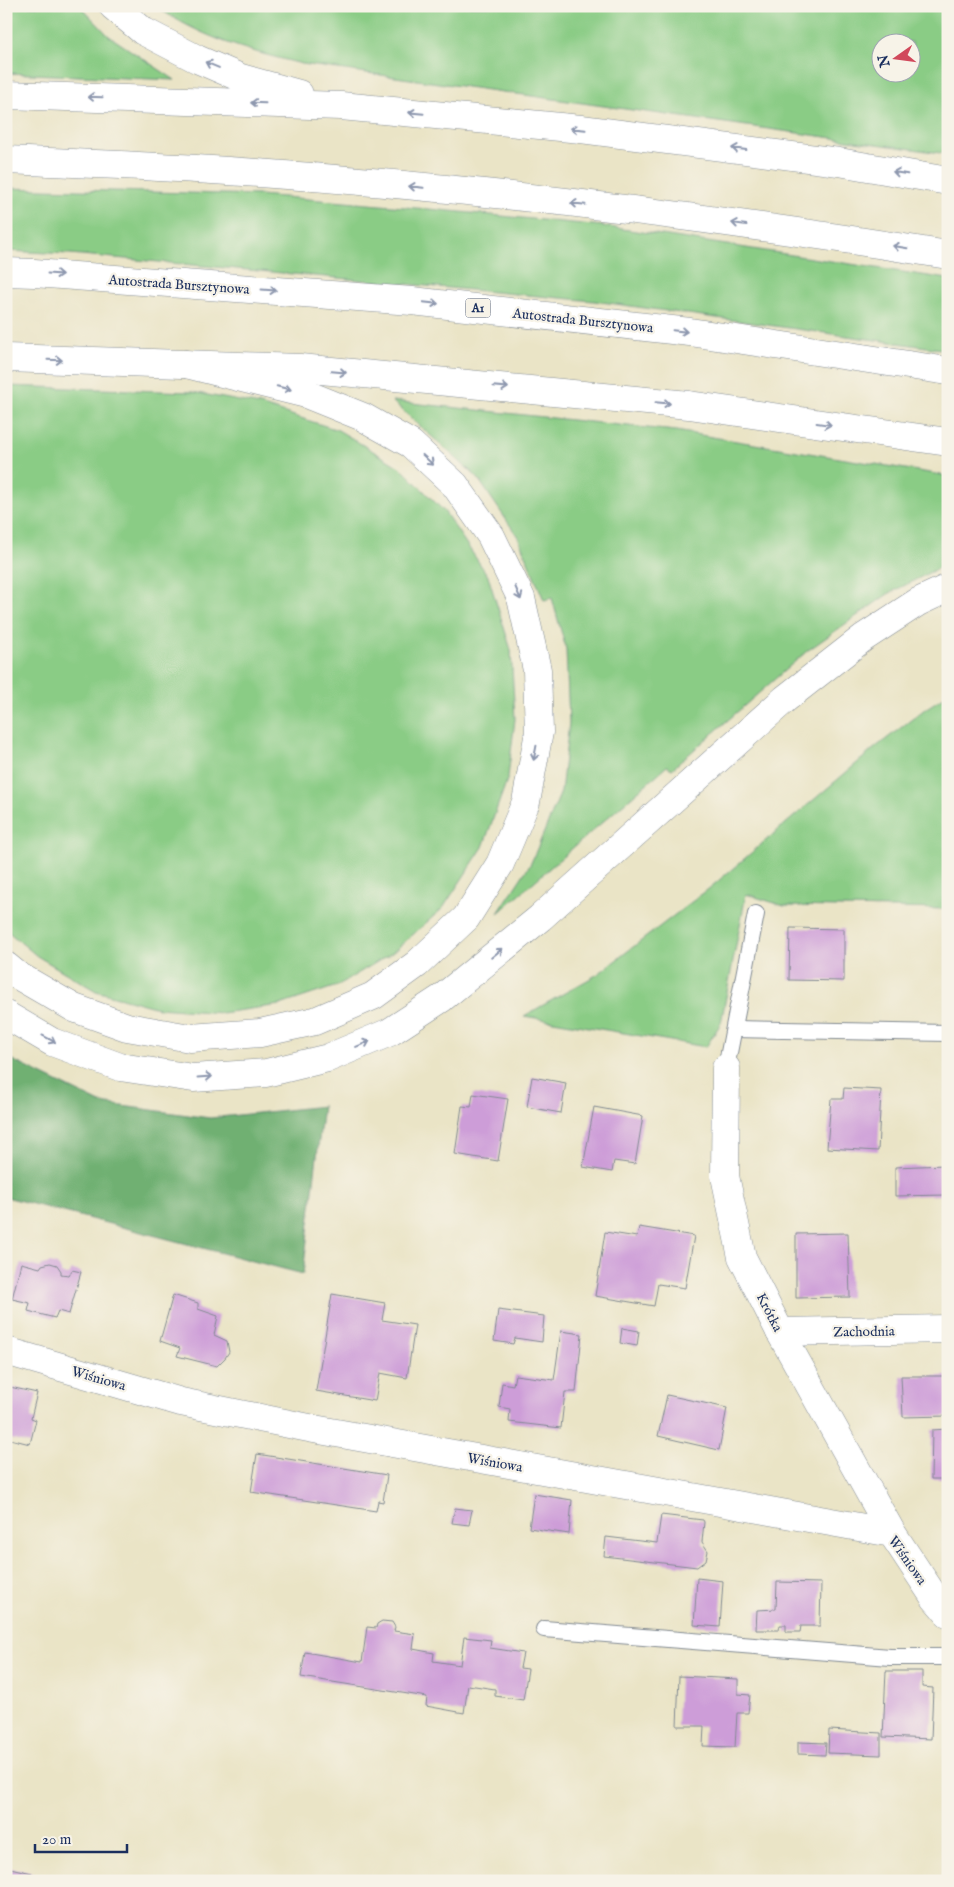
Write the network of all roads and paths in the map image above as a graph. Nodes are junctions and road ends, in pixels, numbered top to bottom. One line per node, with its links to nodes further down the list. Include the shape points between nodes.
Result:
1 (113, 6): 3 (main road, one-way to 1, via 241,78 197,59 143,31)
2 (6, 95): 3 (main road, one-way to 2)
3 (341, 106): 5 (main road, one-way to 3, via 839,162 581,129)
4 (6, 160): 6 (main road, one-way to 4, via 642,211 372,182)
5 (948, 181)
6 (948, 255)
7 (6, 272): 10 (main road, Autostrada Bursztynowa / A1, one-way to 10, via 412,301 690,332)
8 (6, 358): 9 (main road, one-way to 9)
9 (186, 364): 11 (main road, one-way to 11, via 300,368 689,405); 14 (main road, one-way to 14, via 306,394 363,417 411,444 454,485 491,536 521,598 537,670 539,732 526,802 500,864 466,918 417,964 373,996 315,1021 260,1033 190,1038 127,1027 74,1008)
10 (948, 372)
11 (948, 442)
12 (948, 588): 15 (main road, one-way to 12, via 52,1042 120,1068 193,1078 266,1073 328,1058 390,1032 442,998 540,918 785,699 863,638 918,602)
13 (756, 914): 16 (lane)
14 (6, 966)
15 (6, 1015)
16 (734, 1029): 17 (lane); 18 (lane)
17 (948, 1033)
18 (726, 1068): 20 (main road, Krótka, via 725,1176 742,1257)
19 (948, 1329): 20 (main road, Zachodnia)
20 (780, 1332): 22 (main road, Krótka)
21 (6, 1350): 22 (main road, Wiśniowa, via 190,1404)
22 (892, 1533): 23 (main road, Wiśniowa)
23 (948, 1613)
24 (544, 1629): 25 (lane, via 890,1657)
25 (948, 1657)

